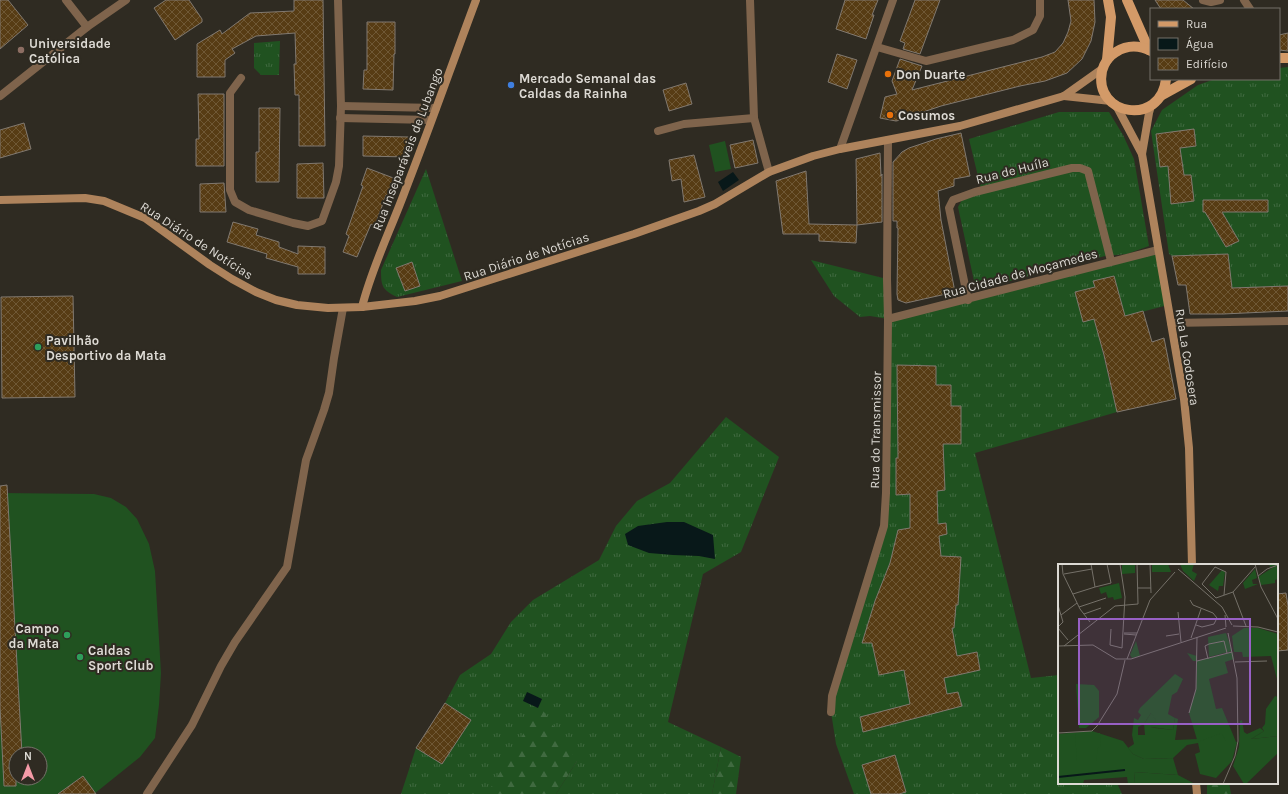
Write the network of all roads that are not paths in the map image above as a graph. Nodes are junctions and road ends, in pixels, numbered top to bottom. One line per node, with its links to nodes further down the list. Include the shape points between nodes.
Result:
1 (66, 0): 12 (street)
2 (126, 0): 12 (street)
3 (338, 0): 24 (street)
4 (476, 0): 26 (main road, Rua Inseparáveis de Lubango)
5 (750, 0): 28 (street)
6 (893, 0): 13 (street)
7 (1040, 0): 13 (street, via 1040,16 1033,30 1013,40 926,61)
8 (1108, 0): 15 (main road, via 1111,17)
9 (1127, 0): 14 (main road)
10 (1203, 0): 11 (street)
11 (1220, 0)
12 (87, 27): 21 (street)
13 (876, 47): 32 (street)
14 (1150, 50): 15 (main road, via 1131,46 1122,48)
15 (1107, 60): 16 (main road)
16 (1102, 69): 22 (main road); 23 (main road, via 1102,86)
17 (241, 78): 27 (street, via 230,93 230,190 235,202 249,210 308,226 322,221 339,166)
18 (1166, 80): 20 (main road)
19 (1189, 80): 20 (main road)
20 (1162, 95): 25 (main road)
21 (0, 96)
22 (1064, 96): 23 (main road); 31 (main road, Rua Diário de Notícias, via 960,126)
23 (1114, 104): 25 (main road, via 1134,111); 33 (main road, Rua La Codosera)
24 (341, 106): 26 (street); 27 (street)
25 (1151, 106): 33 (main road, Rua La Codosera)
26 (436, 108): 29 (main road, Rua Inseparáveis de Lubango)
27 (340, 118): 29 (street)
28 (754, 118): 30 (street, via 684,124); 34 (street)
29 (431, 120): 39 (main road, Rua Inseparáveis de Lubango, via 371,273)
30 (658, 131)
31 (888, 140): 32 (main road, Rua Diário de Notícias); 41 (street, Rua do Transmissor)
32 (840, 149): 34 (main road, Rua Diário de Notícias)
33 (1142, 154): 36 (main road, Rua La Codosera)
34 (769, 172): 39 (main road, Rua Diário de Notícias, via 715,204 634,234 440,296)
35 (0, 200): 40 (main road, Rua Diário de Notícias, via 85,198 104,201 145,218 210,265 256,292 297,305)
36 (1158, 250): 37 (street, Rua Cidade de Moçamedes); 43 (main road, Rua La Codosera)
37 (1111, 261): 38 (street, Rua Cidade de Moçamedes); 38 (street, Rua de Huíla, via 1088,171 1072,168 975,192 952,200 948,208)
38 (968, 300): 41 (street, Rua Cidade de Moçamedes)
39 (362, 307): 40 (main road, Rua Diário de Notícias)
40 (343, 308): 47 (street, via 329,393 306,460 287,567 235,642 192,725)
41 (888, 319): 45 (street, Rua do Transmissor, via 884,526 832,696)
42 (1288, 321): 43 (street)
43 (1171, 324): 44 (main road, Rua La Codosera, via 1184,399 1189,448)
44 (1192, 564)
45 (830, 712)
46 (1196, 784): 48 (main road)
47 (147, 794)
48 (1197, 794)

